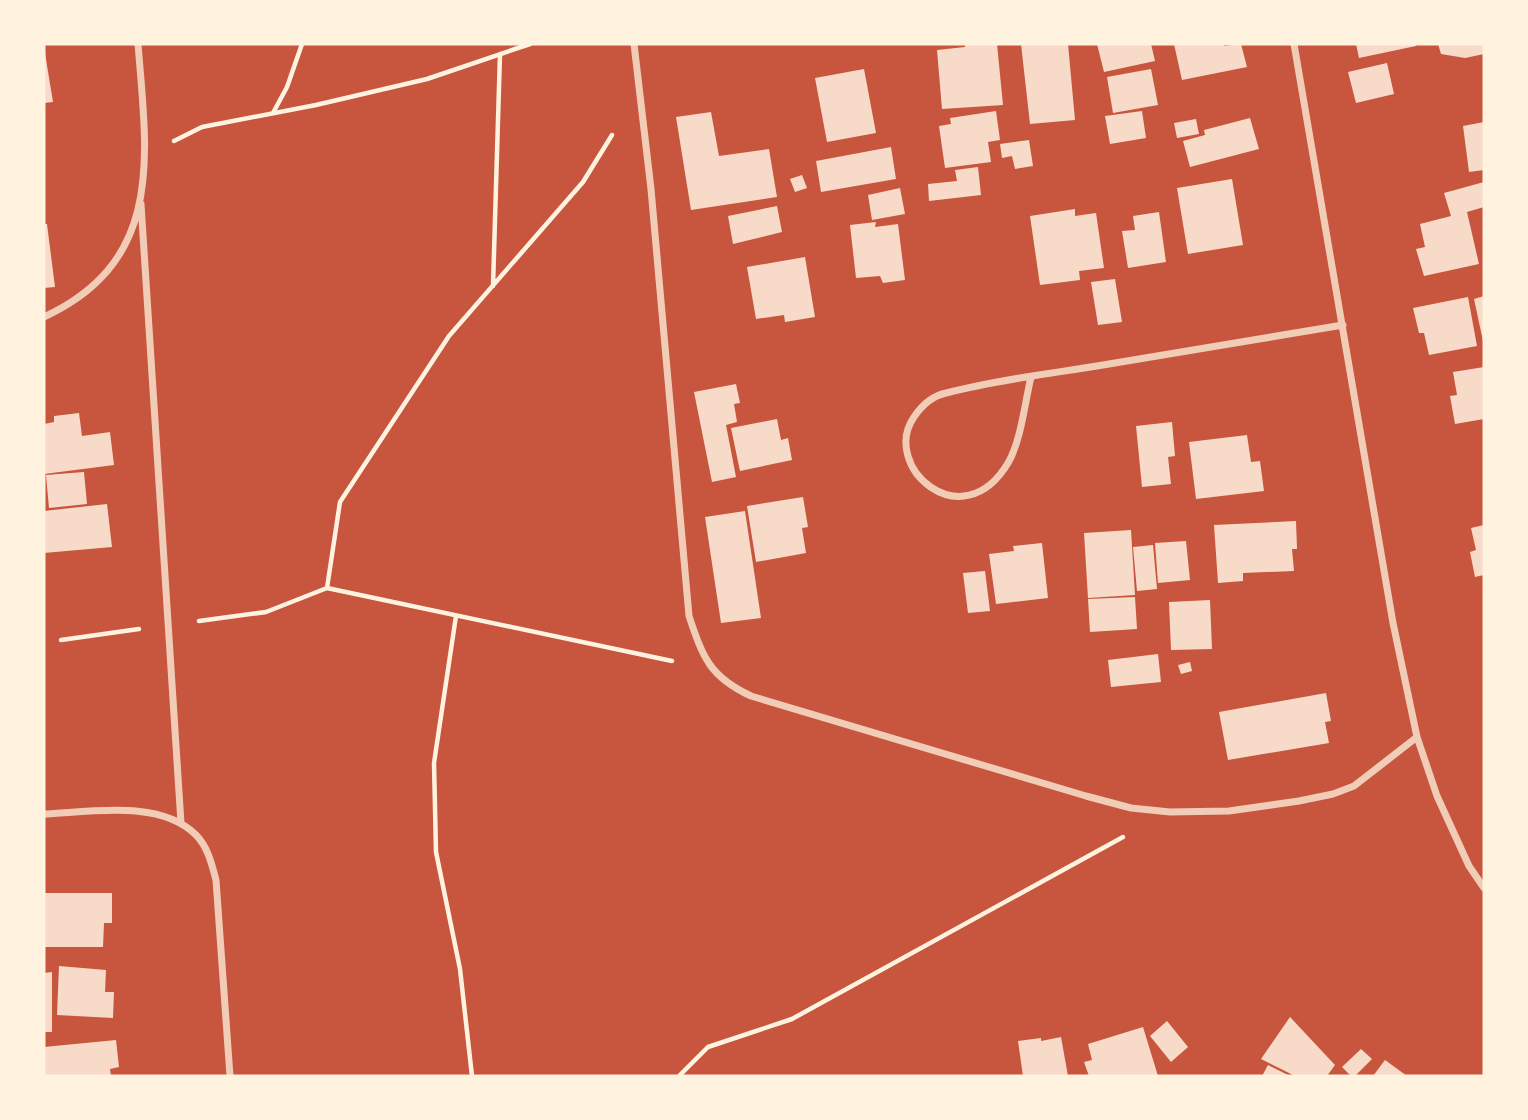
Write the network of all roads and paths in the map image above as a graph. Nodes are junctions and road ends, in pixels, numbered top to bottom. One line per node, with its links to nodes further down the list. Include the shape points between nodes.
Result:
1 (138, 44): 9 (street)
2 (302, 44): 8 (path)
3 (530, 44): 6 (path)
4 (634, 44): 7 (street)
5 (1294, 44): 13 (street)
6 (500, 54): 8 (path, via 427,79); 11 (path)
7 (639, 89): 11 (path, via 583,182); 19 (street, via 686,596 698,645)
8 (273, 113): 9 (path, via 202,127)
9 (145, 156): 10 (street)
10 (141, 204): 12 (street, via 131,237 116,262 92,287); 17 (street)
11 (493, 286): 15 (path, via 449,336 340,502)
12 (44, 317)
13 (1343, 325): 14 (street); 20 (street)
14 (1031, 377): 14 (street, via 1009,462 997,478 975,495 956,499 935,492 923,481 905,449 906,429 921,406 939,395)
15 (327, 588): 16 (path); 17 (path, via 266,612)
16 (456, 616): 19 (path); 26 (path, via 434,763 436,852 460,969)
17 (168, 625): 18 (path); 23 (street)
18 (61, 640)
19 (711, 669): 21 (street, via 729,686 751,696 1086,796)
20 (1417, 737): 21 (street, via 1354,786 1333,794 1229,811); 24 (street, via 1437,796)
21 (1170, 812): 27 (path, via 792,1019 708,1047)
22 (44, 814): 23 (street, via 158,813)
23 (181, 823): 25 (street, via 198,836 216,880)
24 (1484, 888)
25 (230, 1076)
26 (472, 1076)
27 (679, 1076)

